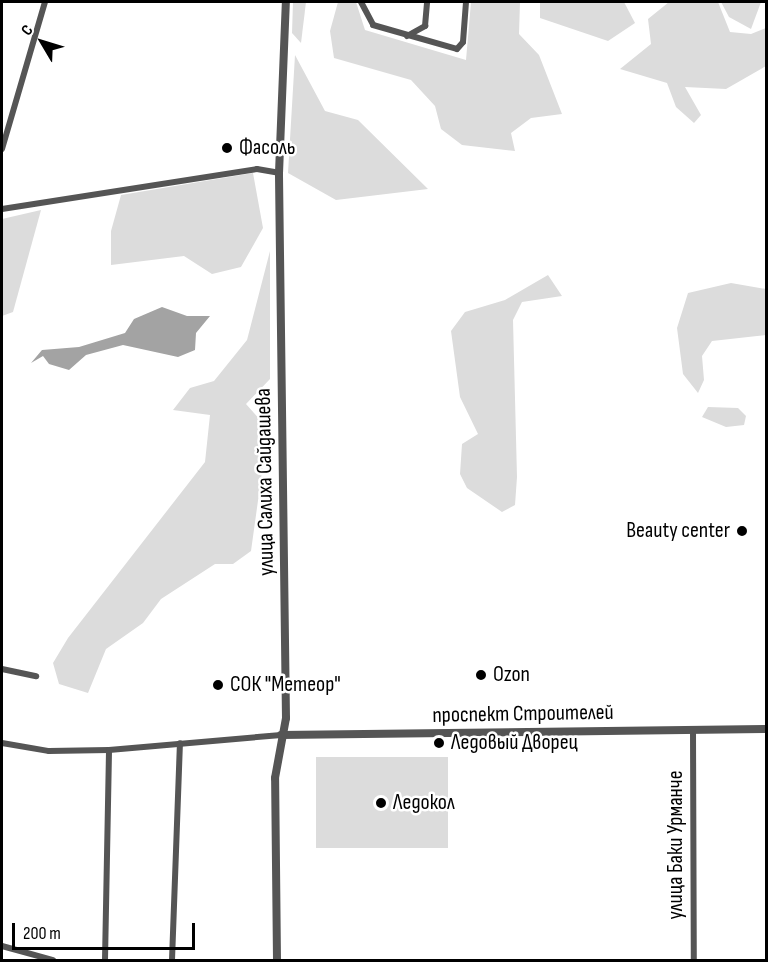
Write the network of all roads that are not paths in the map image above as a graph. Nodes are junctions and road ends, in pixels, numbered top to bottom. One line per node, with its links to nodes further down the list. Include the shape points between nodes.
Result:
1 (45, 2): 7 (street)
2 (286, 2): 8 (street, улица Салиха Сайдашева)
3 (361, 2): 6 (street, via 373,25)
4 (428, 2): 6 (street, via 425,26)
5 (466, 2): 6 (street, via 463,42 457,49)
6 (406, 36)
7 (2, 149)
8 (279, 173): 9 (street, via 257,169); 14 (street, улица Салиха Сайдашева, via 286,718)
9 (2, 209)
10 (2, 669): 11 (street)
11 (36, 676)
12 (766, 729): 13 (street, проспект Строителей)
13 (693, 730): 14 (street, проспект Строителей); 23 (street, улица Баки Урманче)
14 (281, 735): 16 (street); 22 (street, улица Салиха Сайдашева, via 275,778)
15 (2, 743): 17 (street, via 49,751)
16 (180, 743): 17 (street); 21 (street)
17 (109, 750): 20 (street)
18 (2, 946): 19 (street)
19 (54, 960)
20 (105, 960)
21 (172, 960)
22 (277, 960)
23 (694, 960)

